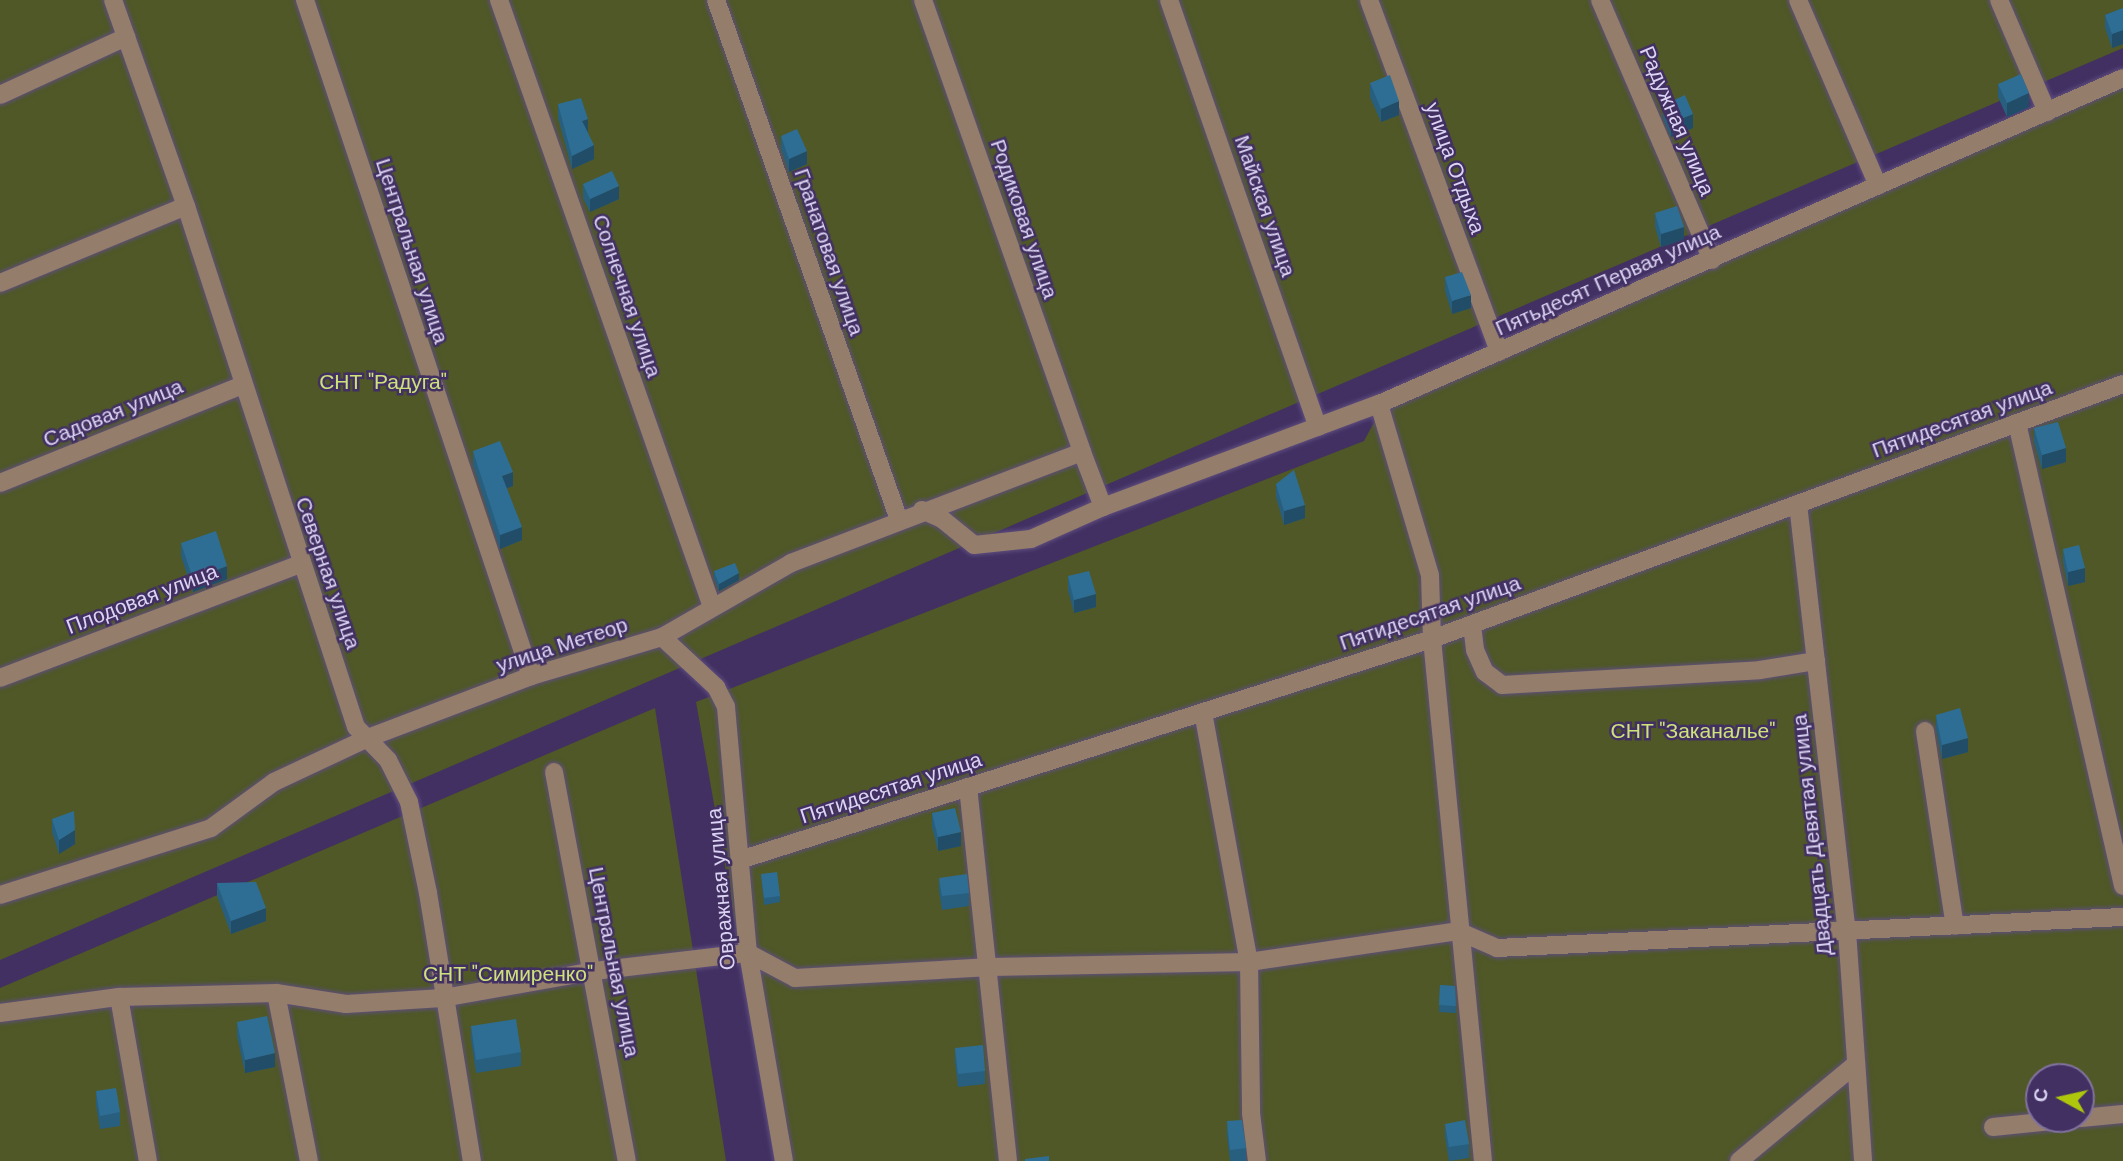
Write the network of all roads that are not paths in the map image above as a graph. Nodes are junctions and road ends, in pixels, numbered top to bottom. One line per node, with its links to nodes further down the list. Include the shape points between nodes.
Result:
1 (113, 0): 11 (street, Северная улица)
2 (304, 0): 37 (street, Центральная улица)
3 (499, 0): 32 (street, Солнечная улица)
4 (716, 0): 30 (street, Гранатовая улица)
5 (923, 0): 25 (street, Родиковая улица)
6 (1170, 0): 24 (street, Майская улица)
7 (1369, 0): 19 (street, улица Отдыха)
8 (1600, 0): 17 (street, Радужная улица)
9 (1798, 0): 15 (street)
10 (1999, 0): 14 (street)
11 (126, 37): 13 (street); 16 (street, Северная улица)
12 (2123, 78): 14 (street, Пятьдесят Первая улица)
13 (0, 94)
14 (2047, 112): 15 (street, Пятьдесят Первая улица)
15 (1878, 187): 17 (street, Пятьдесят Первая улица)
16 (186, 206): 18 (street); 21 (street, Северная улица)
17 (1712, 260): 19 (street, Пятьдесят Первая улица)
18 (0, 283)
19 (1499, 352): 22 (street, Пятьдесят Первая улица)
20 (2123, 384): 23 (street, Пятидесятая улица)
21 (243, 385): 26 (street, Садовая улица); 31 (street, Северная улица)
22 (1379, 404): 24 (street, Пятьдесят Первая улица); 35 (street, via 1430,575)
23 (2017, 423): 27 (street, Пятидесятая улица); 45 (street)
24 (1318, 427): 28 (street, Пятьдесят Первая улица)
25 (1082, 452): 28 (street); 29 (street, улица Метеор)
26 (0, 482)
27 (1798, 504): 33 (street, Пятидесятая улица); 36 (street, Двадцать Девятая улица)
28 (1103, 507): 29 (street, Пятьдесят Первая улица, via 1031,539 993,545 974,545 942,519)
29 (922, 510): 30 (street, улица Метеор)
30 (899, 520): 32 (street, улица Метеор, via 791,563)
31 (300, 564): 38 (street, Плодовая улица); 41 (street, Северная улица, via 356,726)
32 (712, 607): 34 (street, улица Метеор)
33 (1472, 625): 35 (street, Пятидесятая улица); 36 (street, via 1475,650 1485,672 1502,685 1760,670)
34 (662, 637): 37 (street, улица Метеор); 44 (street, Овражная улица, via 716,687 726,707)
35 (1432, 639): 39 (street, Пятидесятая улица); 49 (street)
36 (1816, 662): 50 (street, Двадцать Девятая улица)
37 (531, 676): 41 (street, улица Метеор)
38 (0, 678)
39 (1203, 712): 43 (street, Пятидесятая улица); 52 (street)
40 (1925, 730): 48 (street)
41 (368, 738): 46 (street, улица Метеор, via 274,782 211,828); 57 (street, Северная улица, via 388,761 409,802)
42 (554, 772): 54 (street, Центральная улица)
43 (968, 787): 44 (street, Пятидесятая улица); 53 (street)
44 (743, 859): 51 (street, Овражная улица)
45 (2123, 886)
46 (0, 895)
47 (2123, 917): 48 (street)
48 (1955, 926): 50 (street)
49 (1458, 931): 50 (street, via 1497,948); 52 (street); 71 (street)
50 (1847, 931): 59 (street, Двадцать Девятая улица)
51 (748, 953): 53 (street, via 795,978); 54 (street); 68 (street, Овражная улица)
52 (1249, 962): 53 (street); 70 (street, via 1251,1113)
53 (990, 967): 69 (street)
54 (594, 971): 57 (street); 67 (street, Центральная улица)
55 (276, 993): 56 (street); 57 (street, via 346,1004); 65 (street)
56 (119, 998): 58 (street); 64 (street)
57 (443, 998): 66 (street, Северная улица)
58 (0, 1013)
59 (1856, 1064): 72 (street); 73 (street, Двадцать Девятая улица)
60 (2123, 1114): 61 (street)
61 (2095, 1117)
62 (2025, 1124): 63 (street)
63 (1993, 1127)
64 (148, 1161)
65 (309, 1161)
66 (471, 1161)
67 (628, 1161)
68 (784, 1161)
69 (1008, 1161)
70 (1257, 1161)
71 (1483, 1161)
72 (1739, 1161)
73 (1863, 1161)

